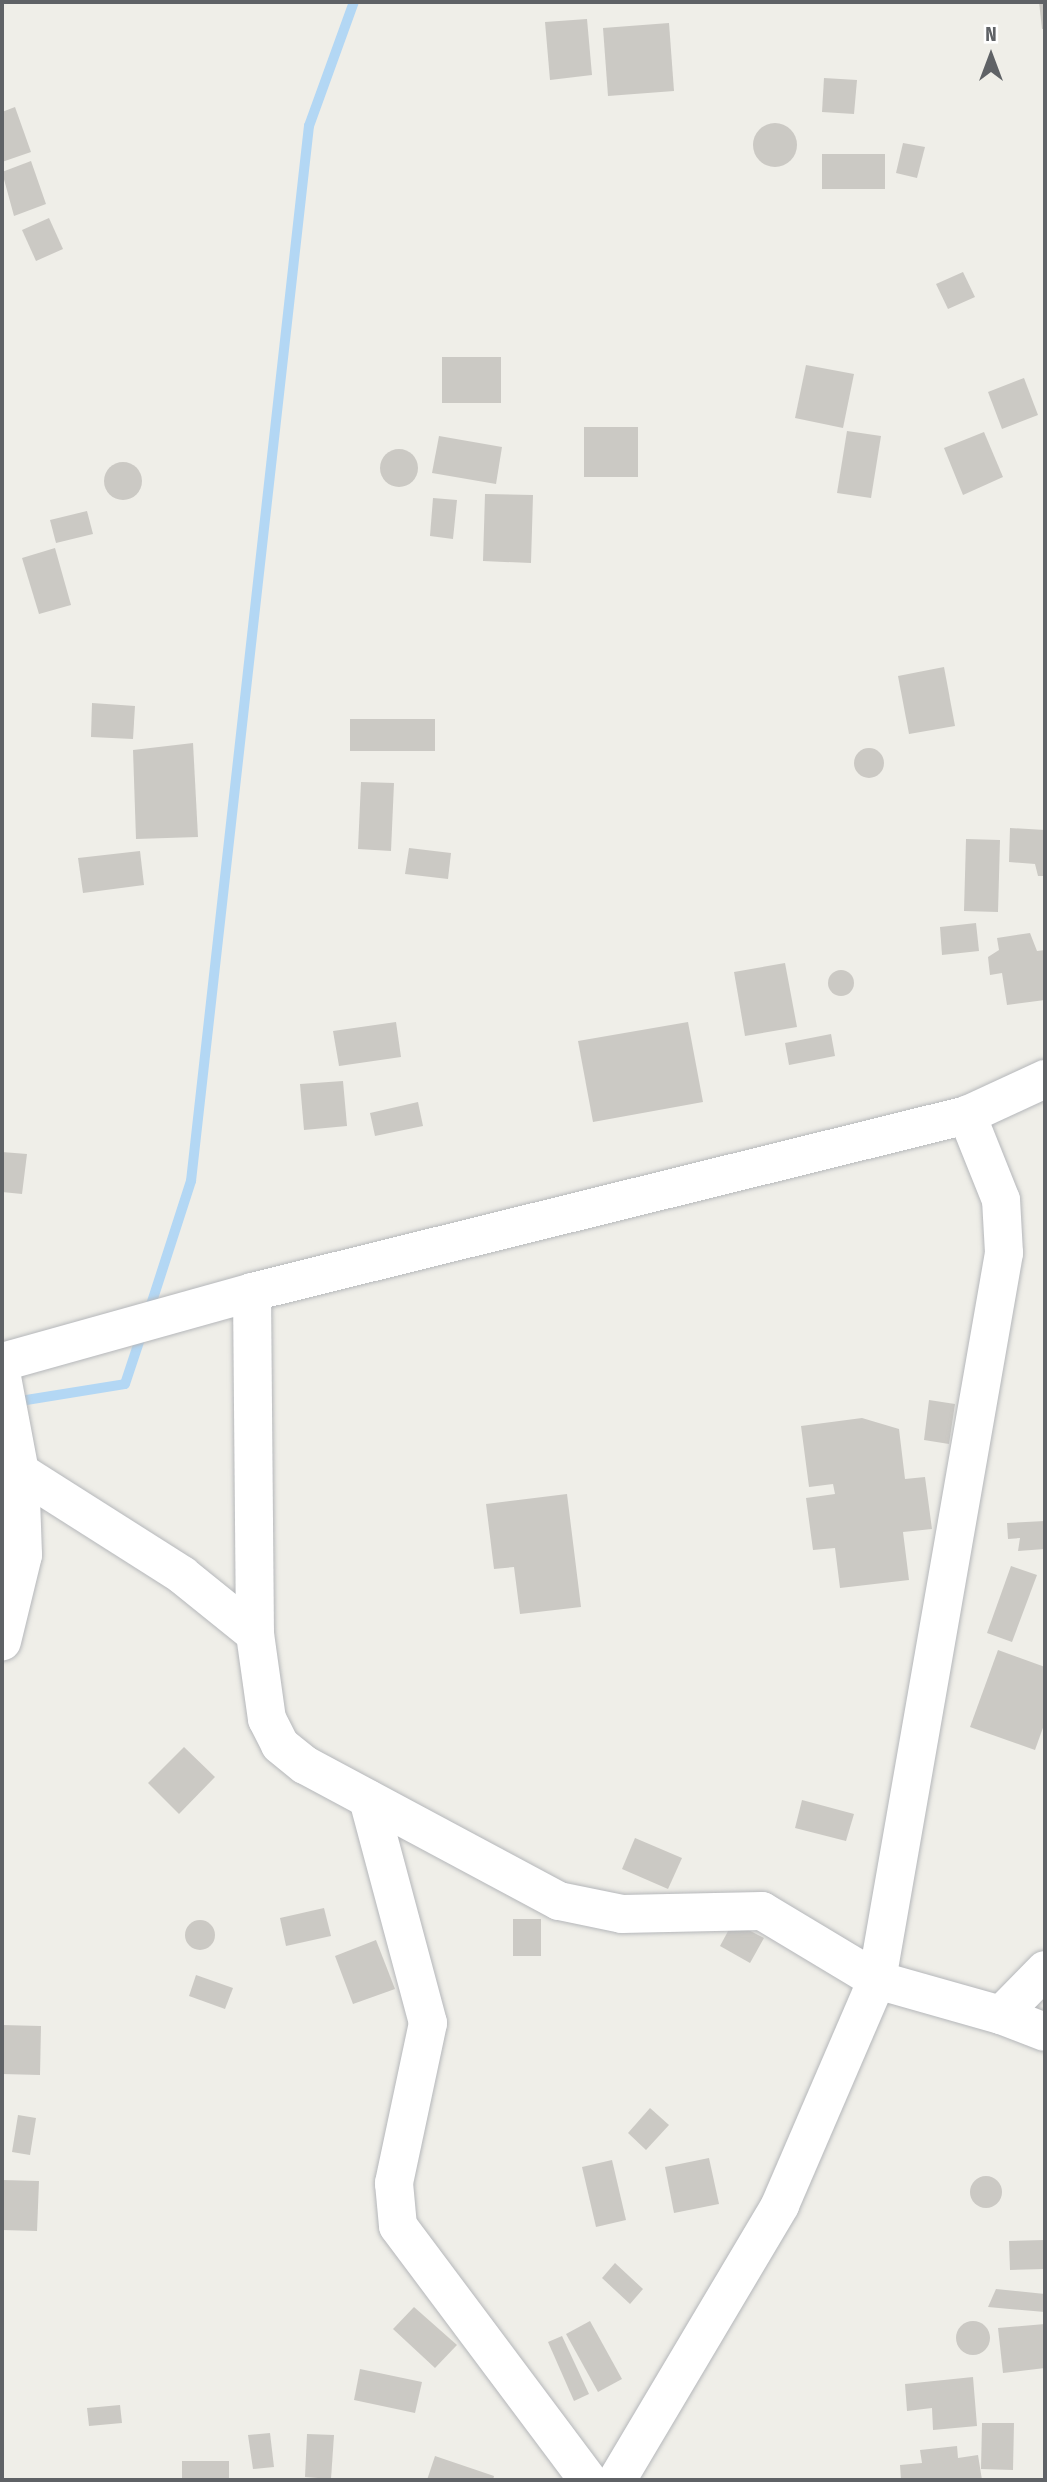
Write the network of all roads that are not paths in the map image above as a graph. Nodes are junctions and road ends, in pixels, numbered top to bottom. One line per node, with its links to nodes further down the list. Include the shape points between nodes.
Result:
1 (1037, 1089): 2 (street)
2 (967, 1115): 3 (street); 11 (street, via 1001,1200 1004,1253)
3 (252, 1292): 4 (street); 7 (street)
4 (2, 1362)
5 (2, 1377): 6 (street)
6 (20, 1472): 7 (street, via 182,1575); 8 (street, via 23,1555)
7 (255, 1634): 9 (street, via 267,1719 280,1745)
8 (2, 1641)
9 (368, 1800): 11 (street, via 559,1901 622,1914 762,1911); 14 (street, via 428,2023 394,2183 395,2217)
10 (1045, 1970): 12 (street)
11 (877, 1980): 12 (street); 15 (street, via 780,2205)
12 (1001, 2015): 13 (street)
13 (1045, 2032)
14 (588, 2480)
15 (617, 2480)

